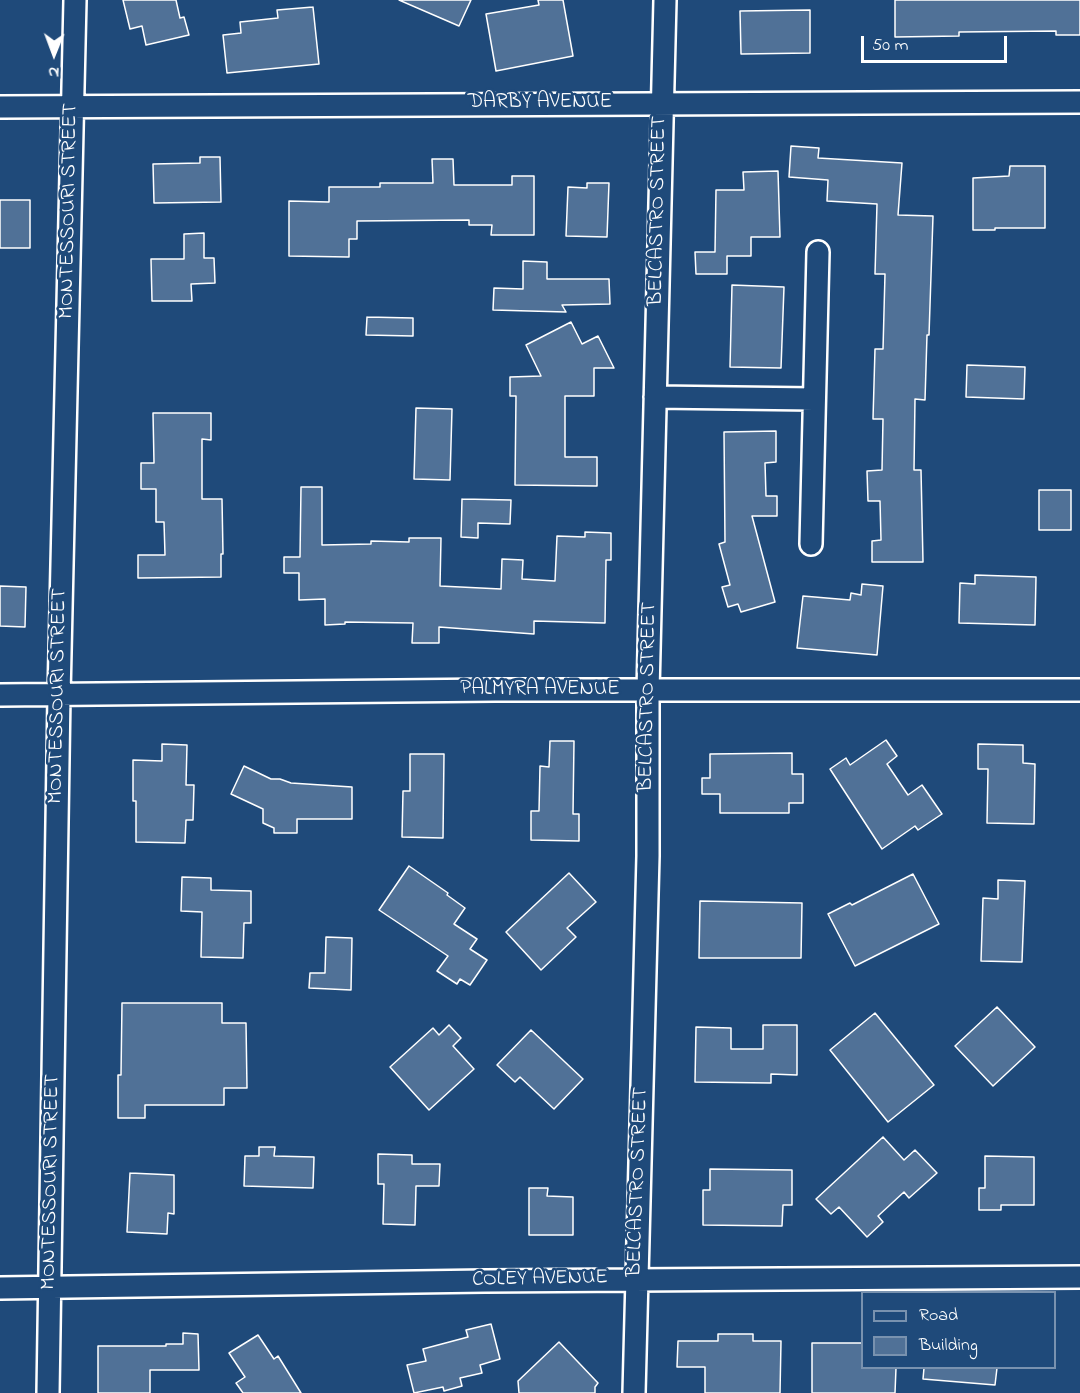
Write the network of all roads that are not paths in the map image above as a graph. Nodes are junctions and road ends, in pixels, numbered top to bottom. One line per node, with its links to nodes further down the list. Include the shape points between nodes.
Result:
1 (75, 0): 6 (street, MONTESSOURI STREET)
2 (665, 0): 4 (street, BELCASTRO STREET)
3 (1080, 102): 4 (street, DARBY AVENUE)
4 (661, 104): 6 (street, DARBY AVENUE); 8 (street, BELCASTRO STREET)
5 (0, 107): 6 (street, DARBY AVENUE)
6 (72, 107): 13 (street, MONTESSOURI STREET)
7 (818, 252): 9 (street)
8 (655, 397): 9 (street); 12 (street, BELCASTRO STREET)
9 (814, 399): 10 (street)
10 (811, 544)
11 (1080, 690): 12 (street, PALMYRA AVENUE)
12 (648, 691): 13 (street, PALMYRA AVENUE); 16 (street, BELCASTRO STREET, via 648,856)
13 (59, 694): 14 (street, PALMYRA AVENUE); 18 (street, MONTESSOURI STREET)
14 (0, 695)
15 (1080, 1277): 16 (street, COLEY AVENUE)
16 (636, 1279): 18 (street, COLEY AVENUE); 20 (street, BELCASTRO STREET)
17 (0, 1287): 18 (street, COLEY AVENUE)
18 (50, 1287): 19 (street, MONTESSOURI STREET)
19 (48, 1393)
20 (634, 1393)

